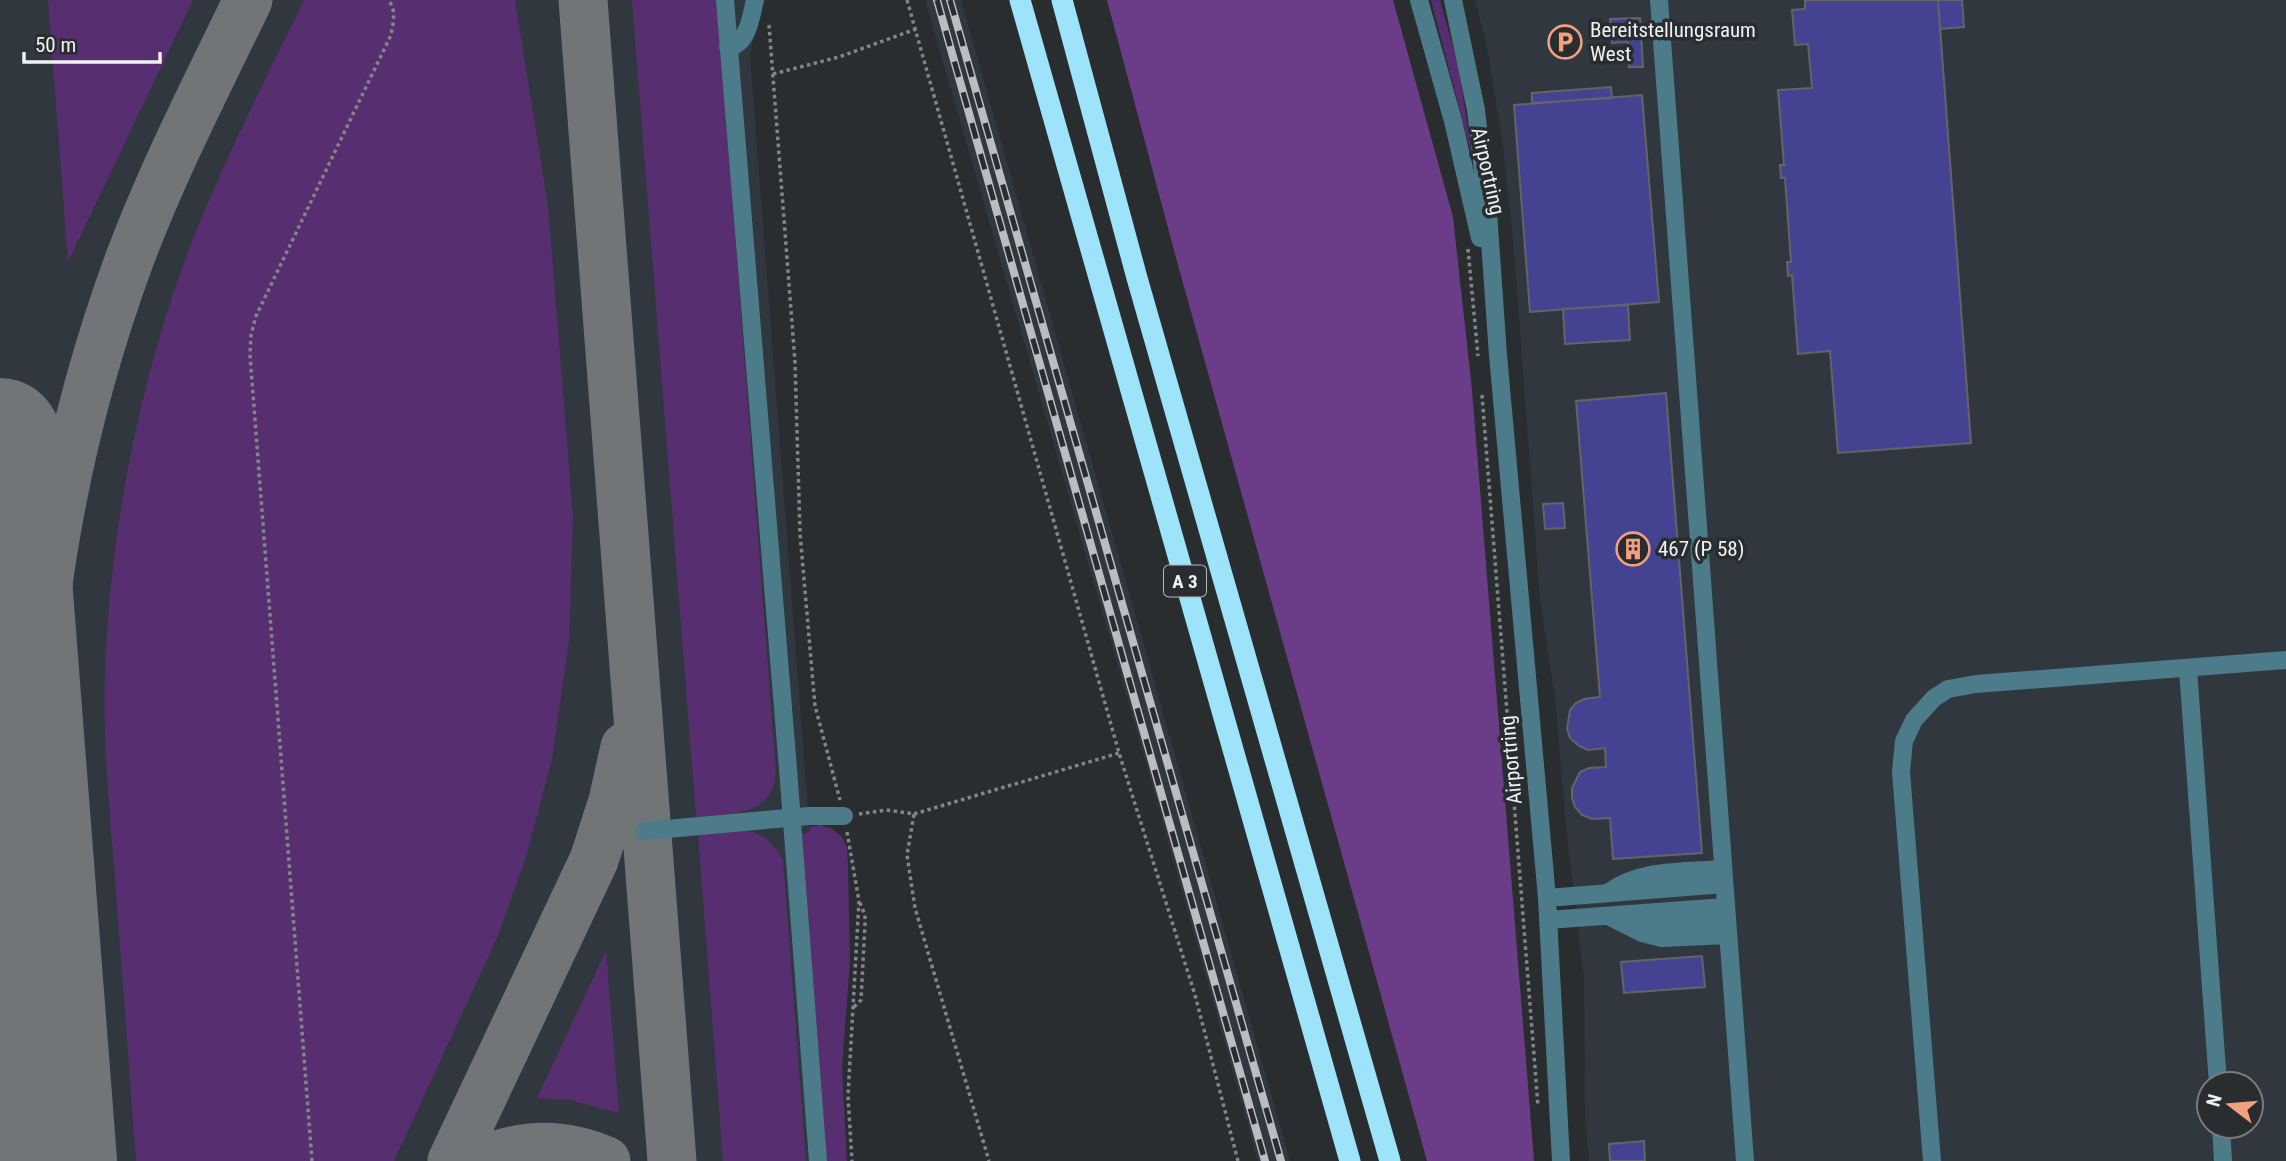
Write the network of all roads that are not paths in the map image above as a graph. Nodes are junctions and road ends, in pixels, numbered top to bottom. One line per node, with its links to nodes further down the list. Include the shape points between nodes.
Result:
1 (725, 0): 8 (street)
2 (755, 0): 8 (street, via 741,42)
3 (1020, 0): 23 (highway, A 3)
4 (1062, 0): 24 (highway, A 3)
5 (1419, 0): 9 (street, Airportring, via 1478,226)
6 (1453, 0): 9 (street, Airportring, via 1476,110)
7 (1658, 0): 15 (street)
8 (728, 47): 12 (street)
9 (1498, 355): 16 (street, Airportring)
10 (2286, 660): 11 (street)
11 (2188, 668): 20 (street); 27 (street, via 1948,689 1914,720 1904,741 1901,772)
12 (792, 817): 13 (street); 14 (street); 22 (street)
13 (844, 817)
14 (645, 831)
15 (1723, 876): 16 (street, via 1639,876 1606,894); 19 (street)
16 (1547, 898): 18 (street, Airportring)
17 (1608, 916): 18 (street); 19 (street); 19 (street, via 1662,939)
18 (1548, 920): 25 (street, Airportring)
19 (1726, 921): 26 (street)
20 (2217, 1070)
21 (2222, 1140): 28 (street)
22 (818, 1161)
23 (1350, 1161)
24 (1390, 1161)
25 (1562, 1161)
26 (1745, 1161)
27 (1932, 1161)
28 (2224, 1161)

